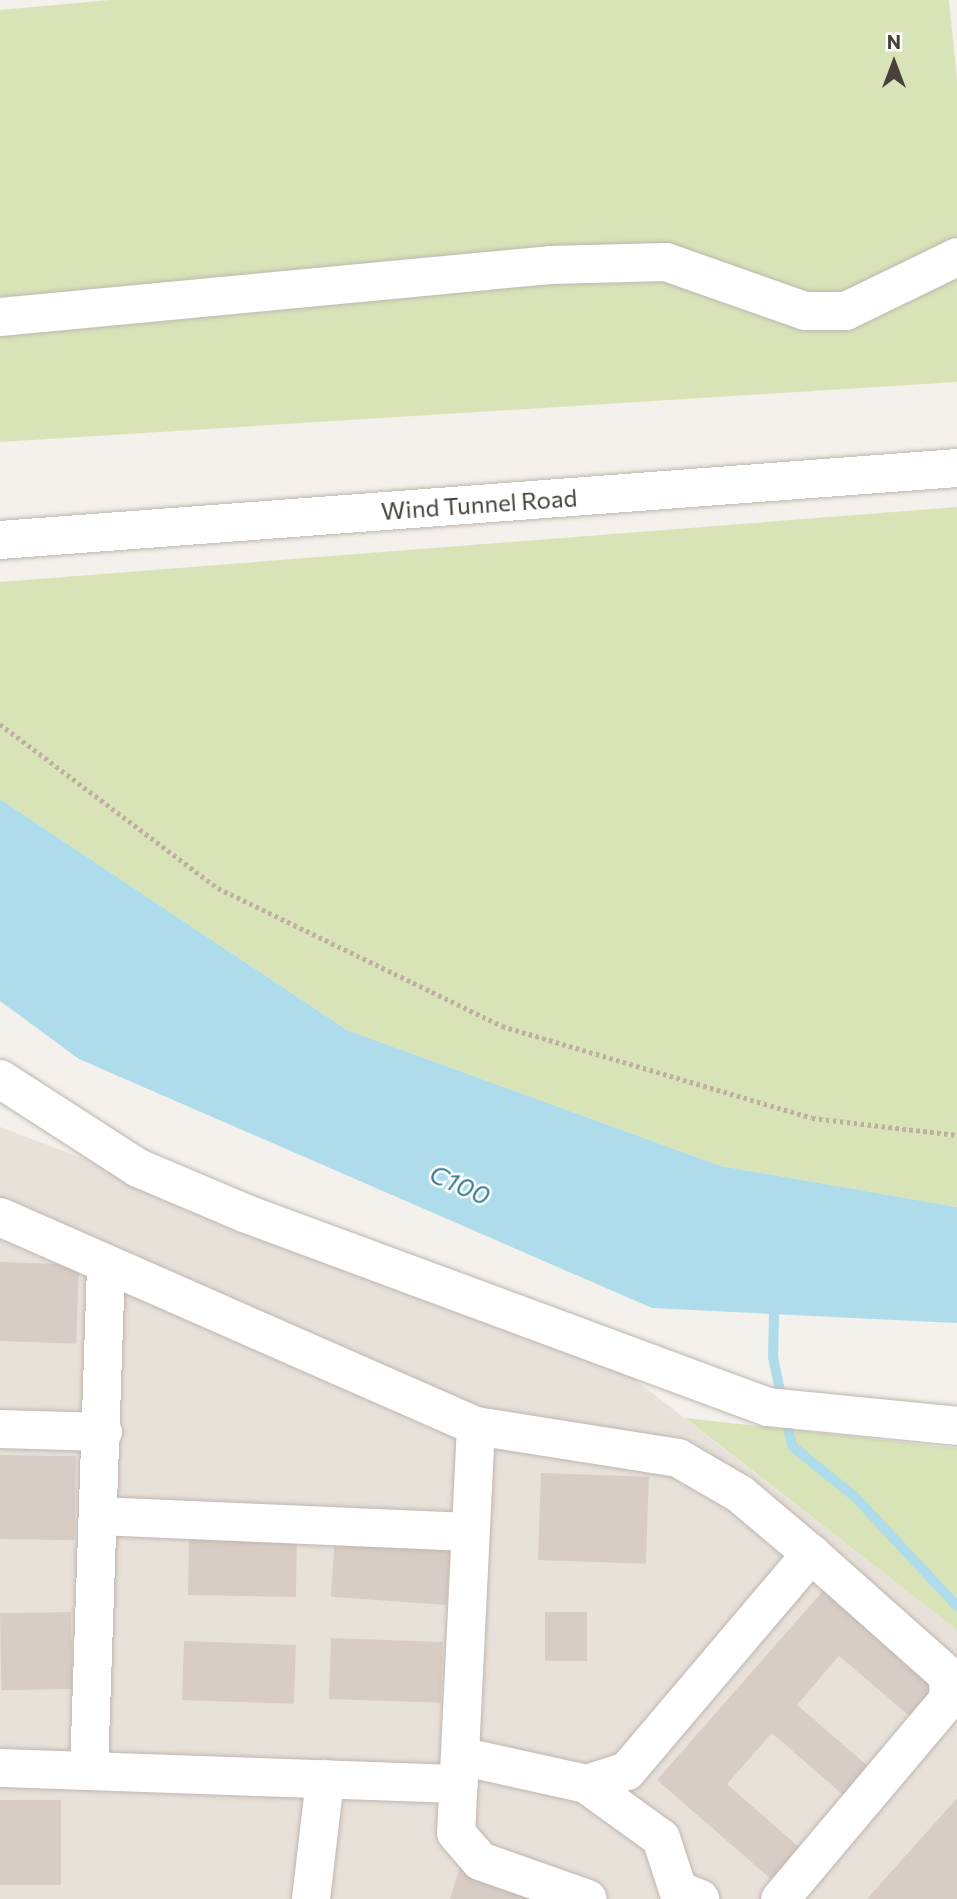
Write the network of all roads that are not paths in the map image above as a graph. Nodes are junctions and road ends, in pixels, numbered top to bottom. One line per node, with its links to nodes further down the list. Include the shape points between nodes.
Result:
1 (957, 257): 2 (street, via 846,311 805,311 666,262 550,265)
2 (0, 317)
3 (957, 468): 4 (street, Wind Tunnel Road)
4 (0, 540)
5 (0, 1079): 9 (street, via 138,1168 233,1208 784,1410)
6 (0, 1217): 7 (street)
7 (106, 1266): 8 (street); 11 (street)
8 (476, 1426): 13 (street); 14 (street, via 678,1458 740,1494)
9 (957, 1426)
10 (0, 1429): 11 (street)
11 (103, 1432): 12 (street)
12 (100, 1516): 13 (street); 18 (street)
13 (467, 1532): 17 (street)
14 (811, 1554): 15 (street, via 946,1674); 20 (street, via 627,1772)
15 (946, 1724): 24 (street)
16 (0, 1768): 18 (street)
17 (460, 1770): 19 (street); 20 (street); 22 (street, via 456,1833 480,1861)
18 (89, 1771): 19 (street)
19 (325, 1779): 21 (street)
20 (586, 1784): 23 (street, via 661,1838 678,1890)
21 (311, 1899)
22 (588, 1899)
23 (700, 1899)
24 (780, 1899)

